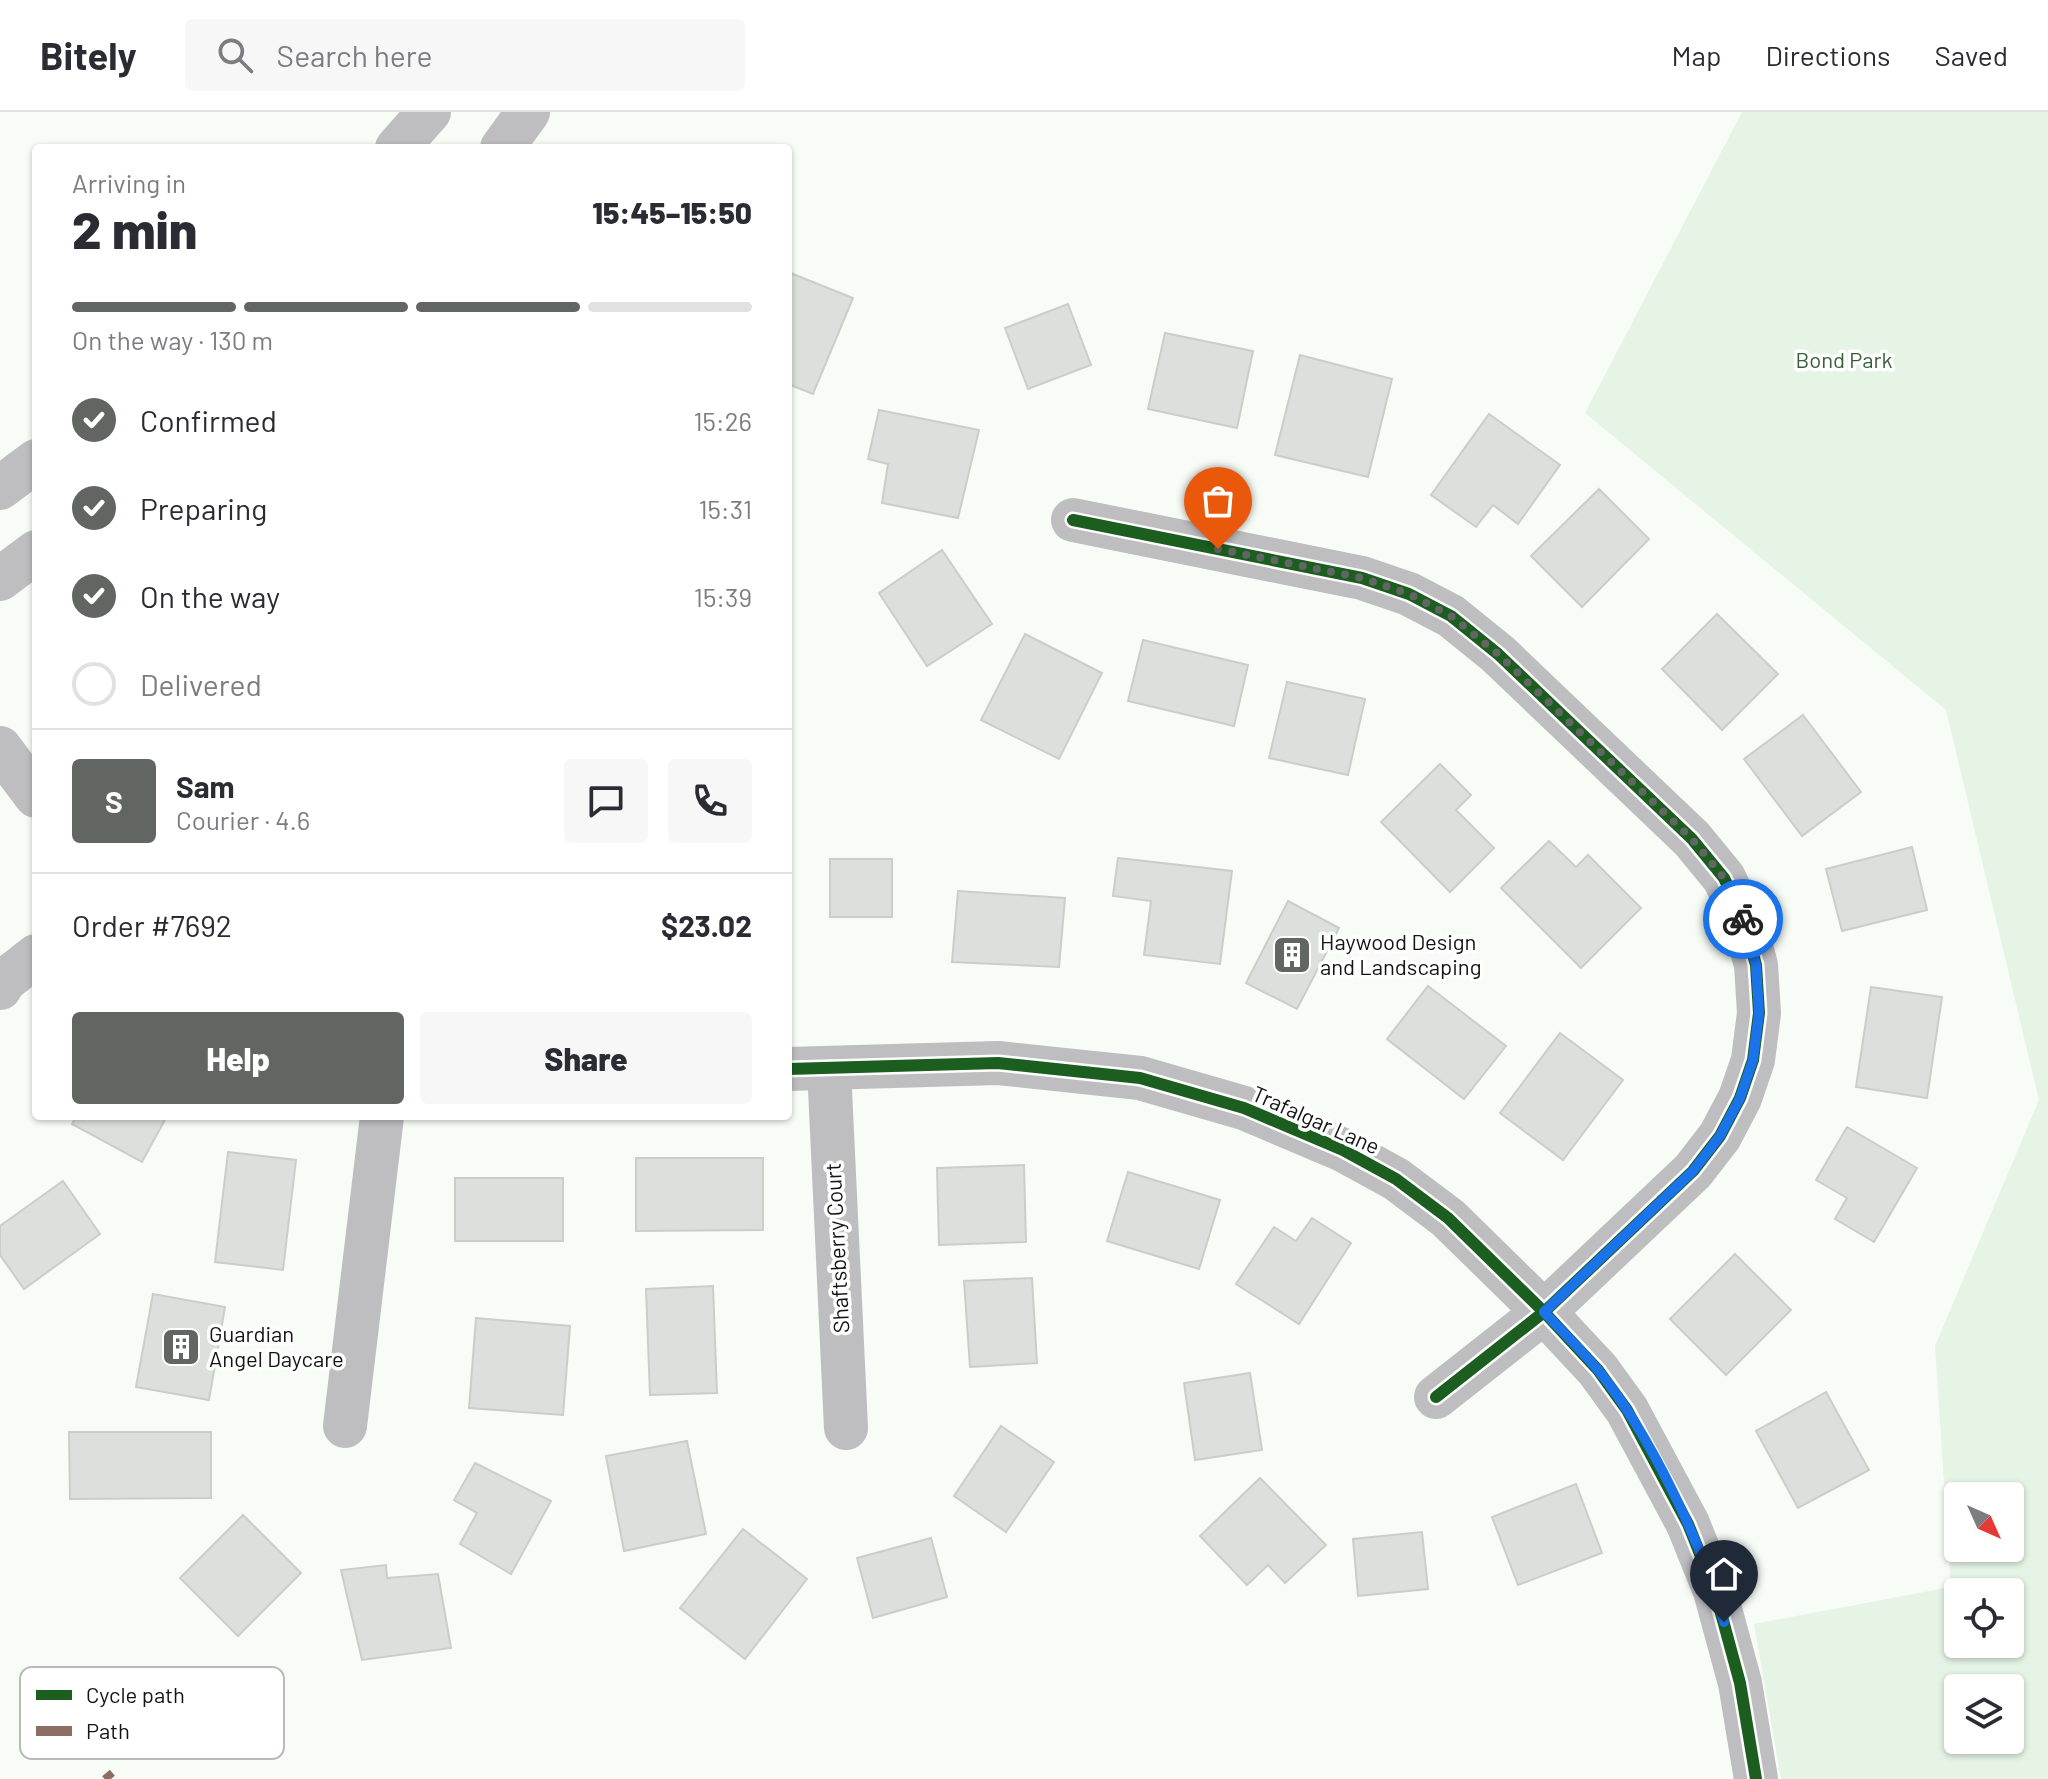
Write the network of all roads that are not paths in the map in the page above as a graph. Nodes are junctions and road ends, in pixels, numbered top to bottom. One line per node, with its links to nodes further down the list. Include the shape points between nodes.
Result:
1 (429, 112): 3 (street)
2 (528, 112): 4 (street)
3 (401, 144)
4 (505, 144)
5 (32, 464): 6 (street)
6 (0, 488)
7 (1073, 520): 16 (street, via 1362,578 1451,616 1498,654 1680,828 1724,878 1743,918 1756,965 1759,1013 1753,1060 1740,1098 1693,1171)
8 (32, 555): 9 (street)
9 (0, 579)
10 (0, 748): 11 (street)
11 (32, 791)
12 (32, 959): 13 (street)
13 (0, 988)
14 (809, 1068): 16 (street, Trafalgar Lane, via 998,1063 1140,1078 1244,1108 1396,1179 1448,1218); 19 (street, Shaftsberry Court)
15 (382, 1120): 18 (street)
16 (1544, 1312): 17 (street); 20 (street, Trafalgar Lane, via 1627,1410 1688,1524 1715,1591 1740,1683)
17 (1436, 1397)
18 (345, 1426)
19 (846, 1428)
20 (1756, 1779)

